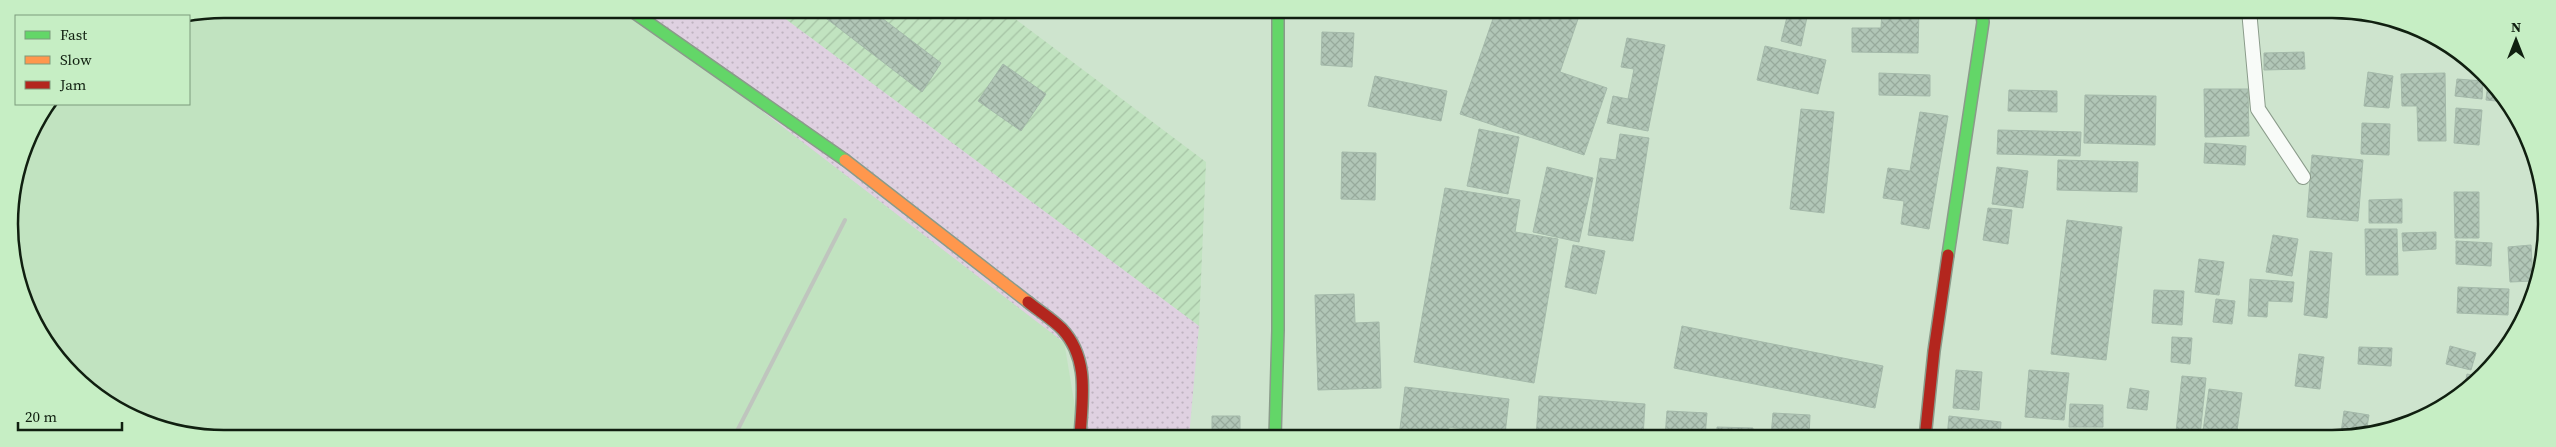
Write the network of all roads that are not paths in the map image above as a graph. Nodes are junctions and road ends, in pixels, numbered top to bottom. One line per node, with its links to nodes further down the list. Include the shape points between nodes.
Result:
1 (642, 18): 6 (street, via 838,154 1062,329 1079,354 1083,374)
2 (1278, 18): 7 (street, via 1279,352)
3 (1983, 18): 8 (street, via 1935,341)
4 (2250, 18): 5 (lane, via 2258,109)
5 (2303, 177)
6 (1080, 430)
7 (1275, 430)
8 (1926, 430)

